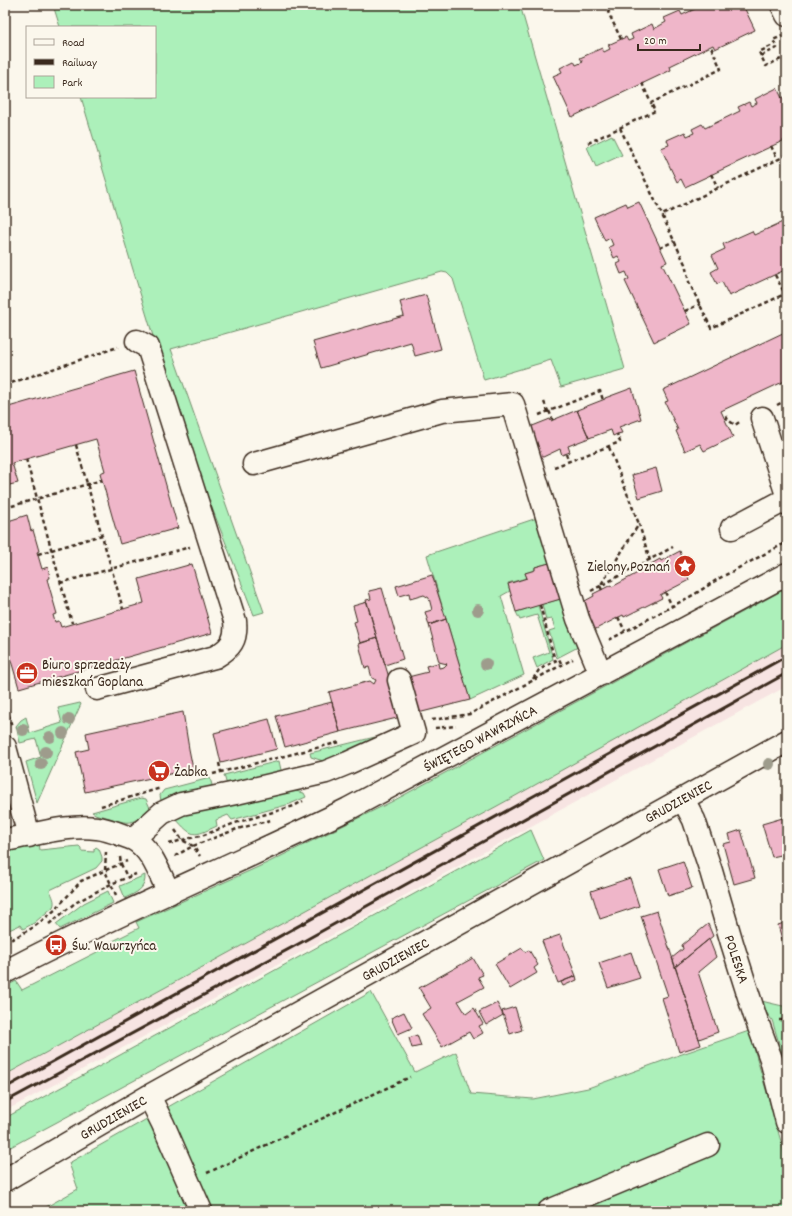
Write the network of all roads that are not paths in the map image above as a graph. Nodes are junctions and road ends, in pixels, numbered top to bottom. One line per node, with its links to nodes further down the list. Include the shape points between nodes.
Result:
1 (782, 5): 2 (street)
2 (787, 15)
3 (137, 341): 12 (street, via 148,347 235,621 235,634 228,647 215,657)
4 (762, 418): 6 (street)
5 (254, 464): 10 (street, via 442,411 513,404 578,619)
6 (787, 495)
7 (787, 499): 8 (street)
8 (732, 528)
9 (787, 574): 10 (street, ŚWIĘTEGO WAWRZYŃCA)
10 (601, 674): 19 (street, ŚWIĘTEGO WAWRZYŃCA, via 348,809)
11 (399, 680): 18 (street, via 412,729 326,772 181,804 162,813)
12 (97, 689)
13 (9, 738): 16 (street)
14 (787, 742): 15 (street, GRUDZIENIEC)
15 (683, 799): 21 (street, GRUDZIENIEC); 22 (street, POLESKA, via 694,820 711,871 755,1016 771,1059)
16 (29, 836): 17 (street); 18 (street, via 83,827 105,829)
17 (5, 840)
18 (140, 846): 19 (street)
19 (169, 893): 20 (street, ŚWIĘTEGO WAWRZYŃCA, via 56,945)
20 (5, 972)
21 (149, 1096): 24 (street, GRUDZIENIEC); 25 (street, via 164,1124)
22 (787, 1122)
23 (708, 1145): 26 (street)
24 (5, 1180)
25 (200, 1211)
26 (549, 1211)

